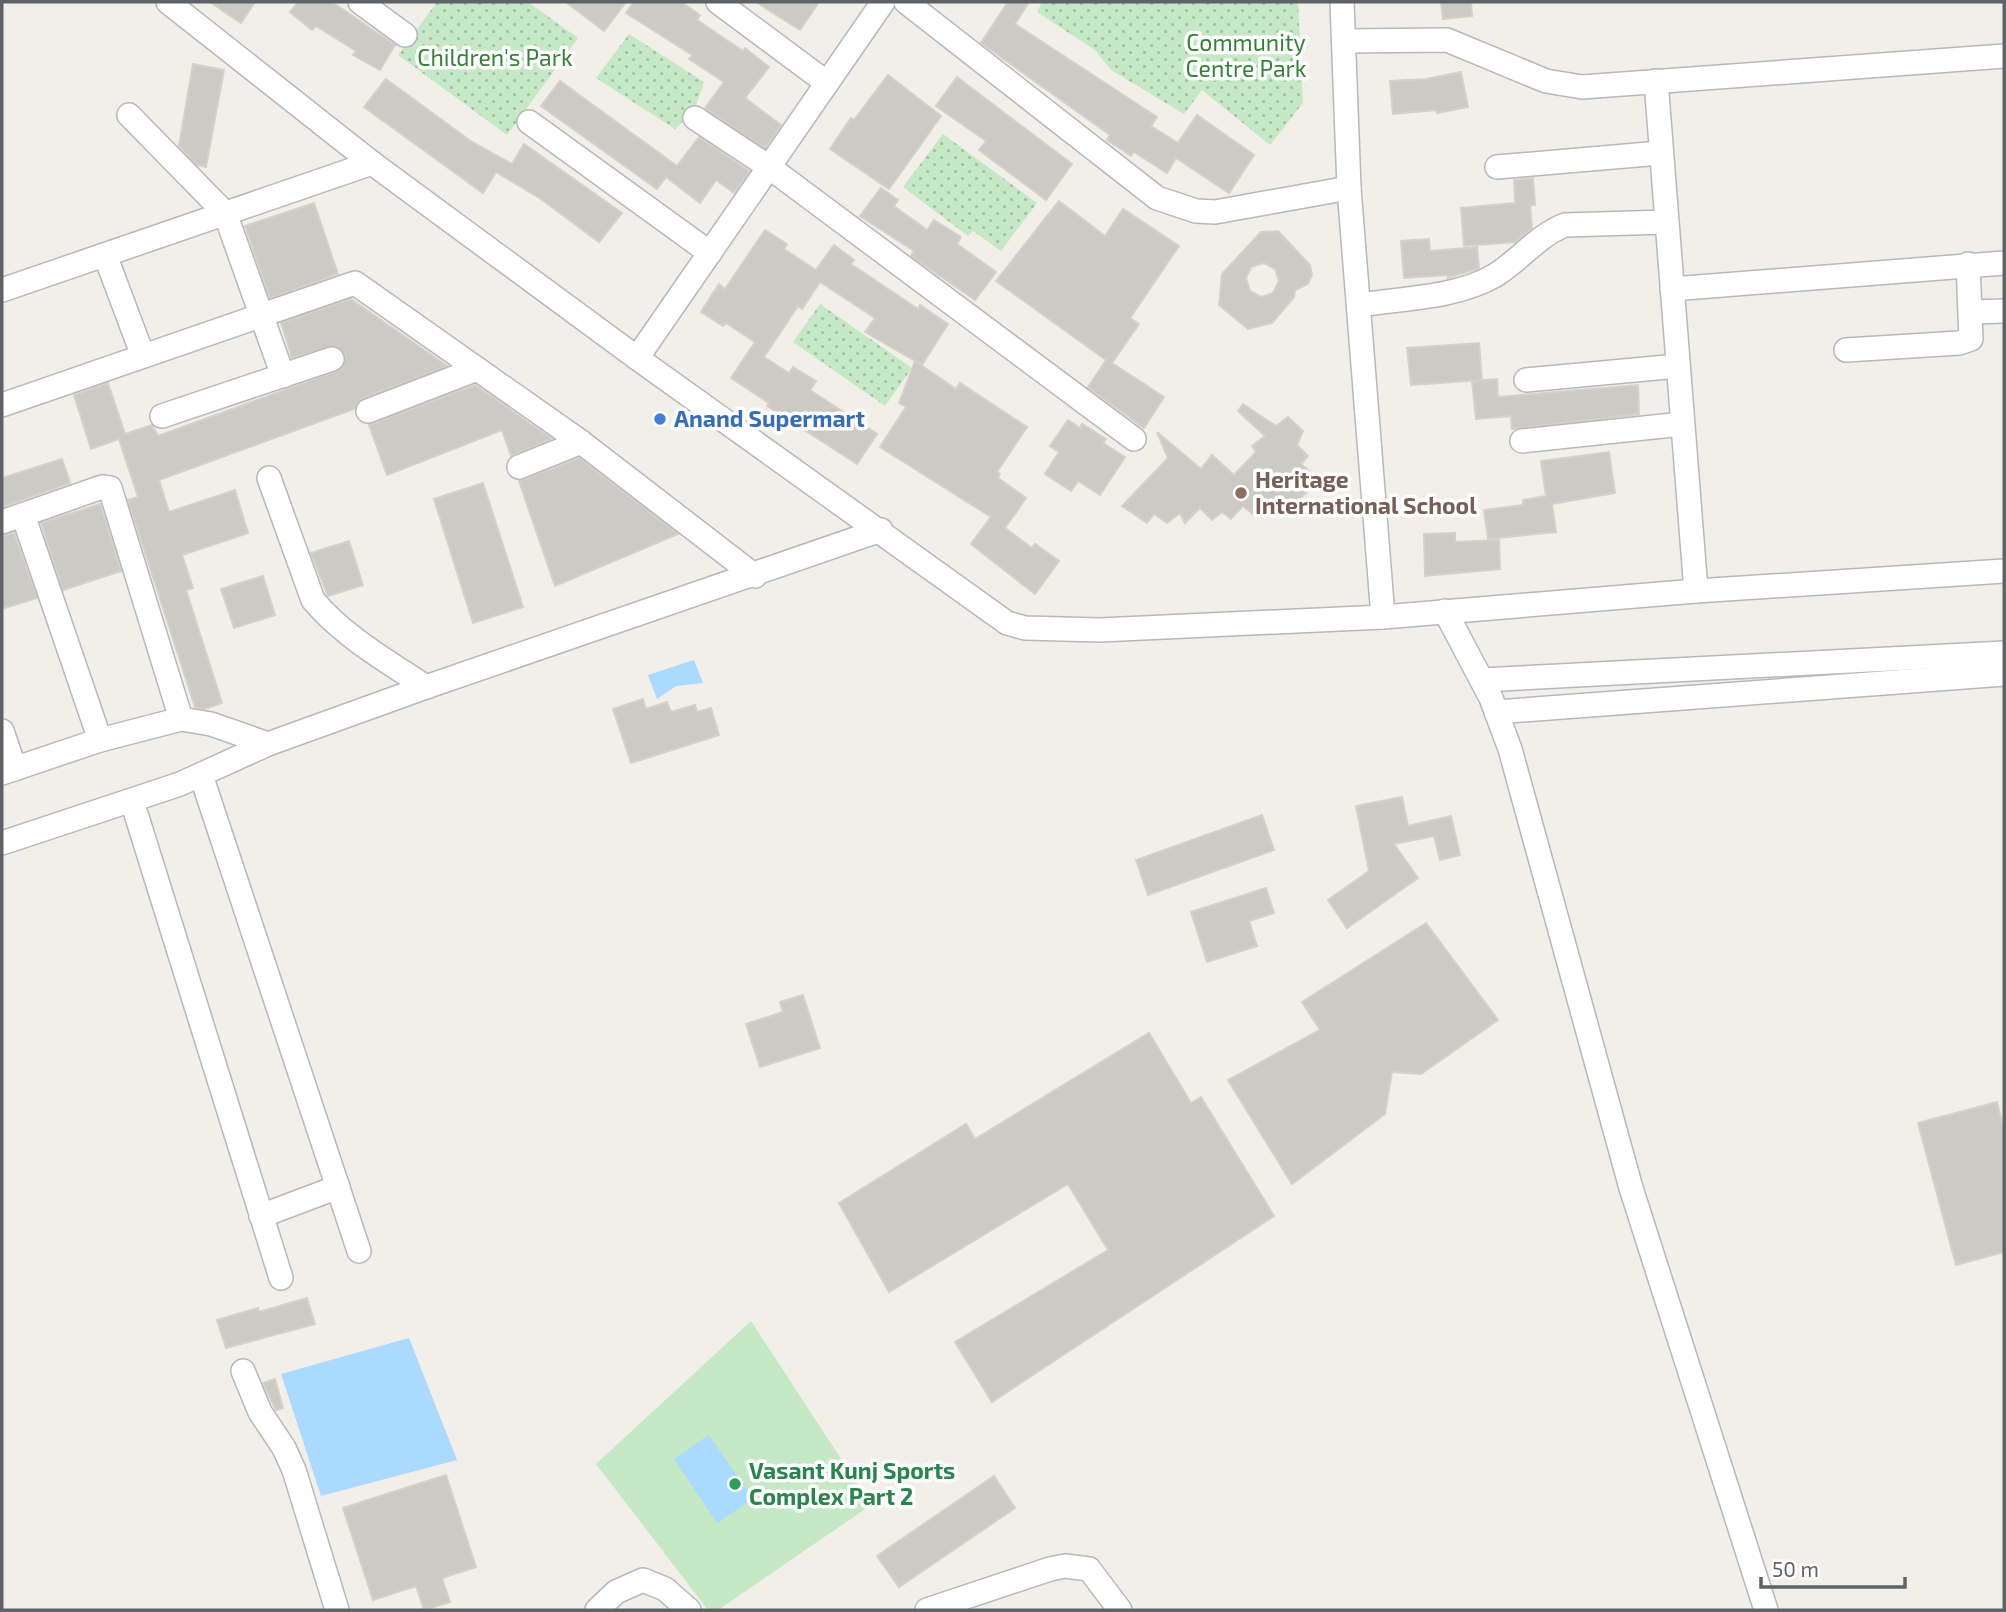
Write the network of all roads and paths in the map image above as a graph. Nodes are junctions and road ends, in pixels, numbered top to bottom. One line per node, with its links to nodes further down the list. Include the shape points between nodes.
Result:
1 (168, 2): 16 (street)
2 (360, 2): 7 (street)
3 (718, 2): 11 (street)
4 (883, 2): 11 (street)
5 (906, 2): 19 (street, via 1165,201 1216,212)
6 (1342, 2): 8 (street)
7 (405, 36)
8 (1345, 41): 10 (street, via 1447,40 1502,65 1564,85); 19 (street)
9 (2004, 56): 10 (street)
10 (1656, 80): 15 (street)
11 (827, 83): 17 (street)
12 (129, 115): 20 (street)
13 (695, 118): 17 (street)
14 (529, 122): 22 (street)
15 (1660, 153): 18 (street); 21 (street)
16 (372, 163): 20 (street); 34 (street)
17 (769, 167): 22 (street); 44 (street)
18 (1497, 167)
19 (1349, 188): 28 (street)
20 (225, 213): 23 (street); 31 (street)
21 (1667, 222): 26 (street); 28 (street, via 1565,225 1474,285)
22 (710, 253): 34 (street)
23 (105, 255): 27 (street); 33 (street)
24 (2004, 263): 25 (street)
25 (1968, 264): 26 (street); 30 (street)
26 (1672, 289): 36 (street)
27 (2, 290)
28 (1360, 305): 55 (street)
29 (2004, 311): 30 (street)
30 (1972, 312): 32 (street, via 1973,331 1966,342)
31 (261, 314): 33 (street); 37 (street, via 355,283); 38 (street)
32 (1846, 350)
33 (142, 356): 40 (street)
34 (637, 358): 50 (street)
35 (332, 359): 38 (street)
36 (1678, 366): 39 (street); 43 (street)
37 (477, 369): 41 (street); 46 (street)
38 (283, 376): 42 (street)
39 (1526, 380)
40 (2, 405)
41 (368, 411)
42 (162, 416)
43 (1682, 424): 45 (street); 53 (street)
44 (1134, 439)
45 (1522, 441)
46 (581, 442): 47 (street); 52 (street)
47 (519, 467)
48 (269, 478): 59 (street, via 313,600 379,656)
49 (13, 518): 61 (street, via 102,486 110,488); 63 (street)
50 (881, 530): 52 (street); 55 (street, via 989,612 1025,628 1100,630)
51 (2004, 571): 53 (street)
52 (755, 576): 59 (street)
53 (1696, 591): 54 (street)
54 (1445, 611): 55 (street); 58 (street)
55 (1384, 617)
56 (2004, 653): 58 (street)
57 (2004, 674): 60 (street)
58 (1482, 680): 60 (street)
59 (426, 687): 64 (street)
60 (1496, 712): 79 (street, via 1631,1188)
61 (181, 719): 63 (street); 64 (street)
62 (2, 731): 65 (street)
63 (100, 740): 65 (street)
64 (268, 744): 66 (street)
65 (8, 771)
66 (201, 775): 67 (street); 69 (street)
67 (132, 801): 68 (street); 70 (street)
68 (2, 843)
69 (338, 1187): 70 (street); 71 (street)
70 (261, 1216): 72 (street)
71 (359, 1251)
72 (281, 1278)
73 (243, 1371): 74 (street, via 260,1412 294,1470)
74 (337, 1610)
75 (597, 1610): 76 (street, via 616,1592 643,1580 665,1589)
76 (689, 1610)
77 (927, 1610): 78 (street, via 1065,1566 1089,1569)
78 (1120, 1610)
79 (1766, 1610)

